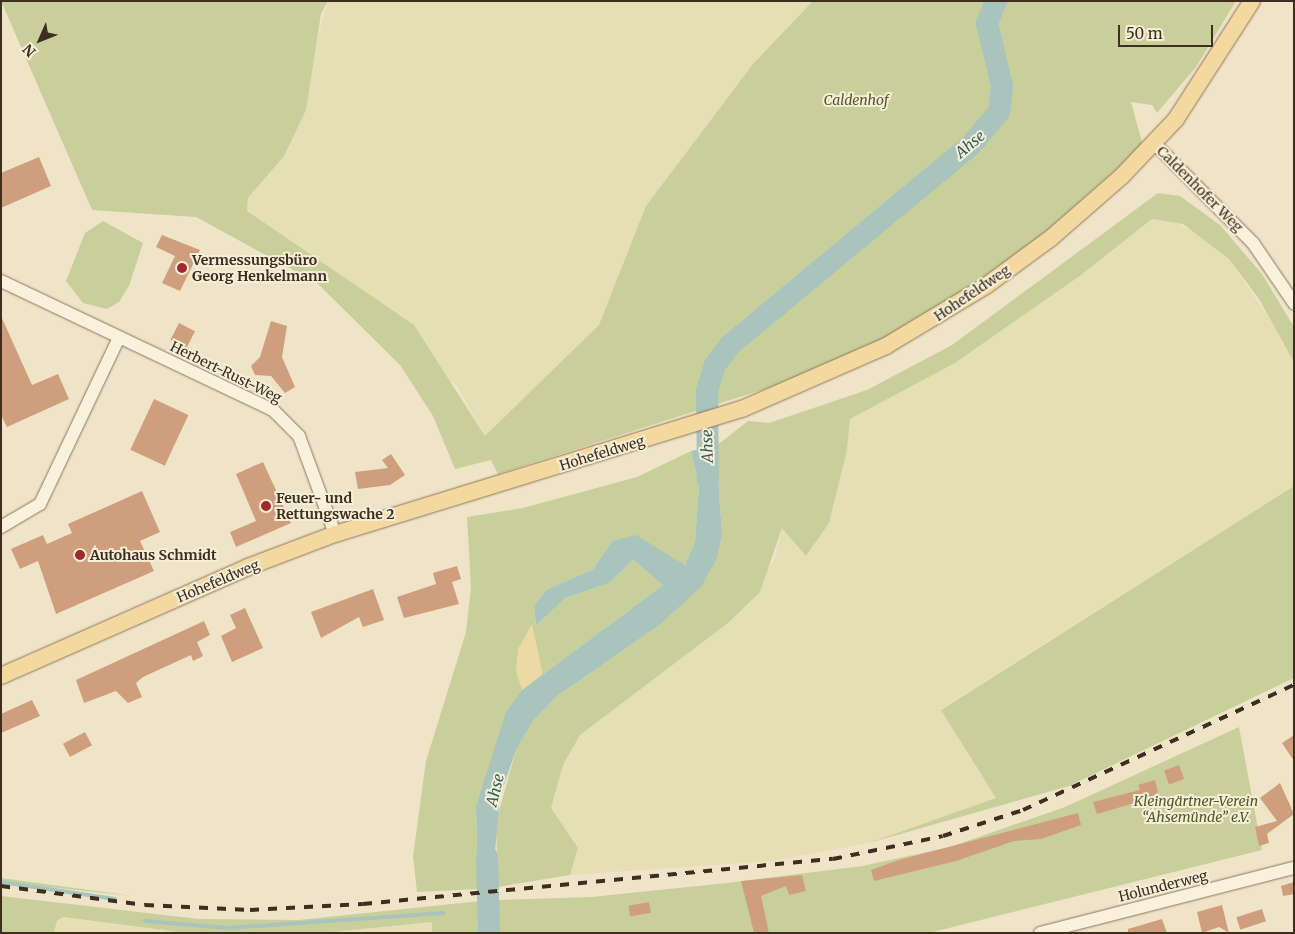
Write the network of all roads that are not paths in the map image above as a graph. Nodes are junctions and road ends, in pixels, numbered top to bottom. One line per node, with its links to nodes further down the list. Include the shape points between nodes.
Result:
1 (1252, 1): 2 (main road, Caldenhofer Weg, via 1181,111)
2 (1154, 143): 4 (street, Caldenhofer Weg, via 1253,243); 7 (main road, Hohefeldweg, via 1088,207 979,290 886,346 742,409 675,432)
3 (1, 281): 5 (street, Herbert-Rust-Weg)
4 (1294, 303)
5 (119, 338): 6 (street, via 40,504); 7 (street, Herbert-Rust-Weg, via 272,410 288,422 300,436)
6 (1, 527)
7 (336, 534): 8 (main road, Hohefeldweg, via 248,567)
8 (1, 676)
9 (1294, 868): 10 (street, Holunderweg)
10 (1072, 929): 11 (street, Holunderweg)
11 (1040, 933)

